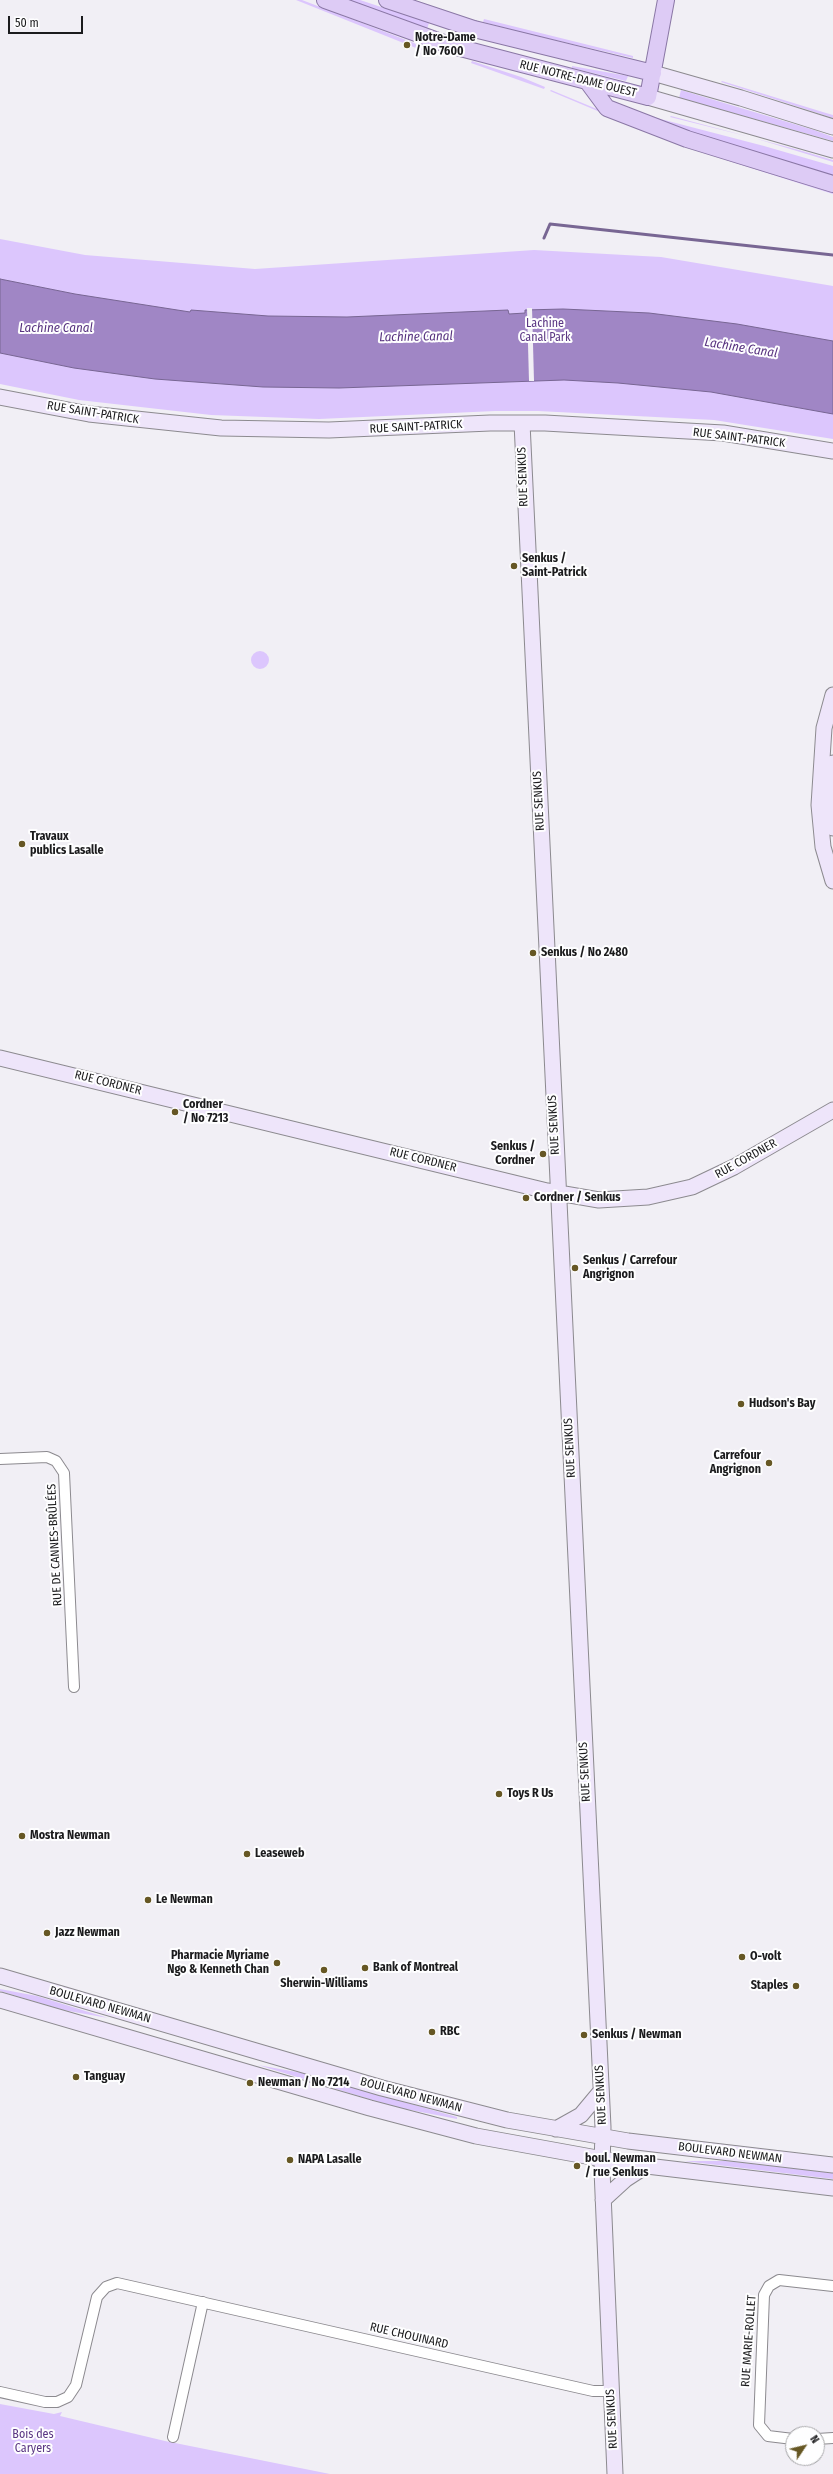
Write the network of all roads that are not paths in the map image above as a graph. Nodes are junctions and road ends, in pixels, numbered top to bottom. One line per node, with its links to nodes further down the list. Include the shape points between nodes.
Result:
1 (325, 0): 5 (main road, RUE NOTRE-DAME OUEST, via 449,45)
2 (387, 0): 4 (main road, RUE NOTRE-DAME OUEST, via 474,29)
3 (666, 0): 4 (main road)
4 (653, 73): 6 (main road); 7 (main road, RUE NOTRE-DAME OUEST)
5 (587, 81): 6 (main road, RUE NOTRE-DAME OUEST); 9 (main road, via 607,108 681,137)
6 (648, 97): 8 (main road, RUE NOTRE-DAME OUEST)
7 (833, 127)
8 (833, 150)
9 (833, 184)
10 (0, 397): 11 (main road, RUE SAINT-PATRICK, via 118,418 247,429 354,430)
11 (522, 423): 12 (main road, RUE SAINT-PATRICK, via 723,433); 19 (main road, RUE SENKUS)
12 (833, 451)
13 (833, 695): 16 (main road, via 824,728 819,805 823,847)
14 (833, 763): 15 (main road)
15 (833, 828)
16 (833, 881)
17 (0, 1058): 19 (main road, RUE CORDNER)
18 (833, 1110): 19 (main road, RUE CORDNER, via 734,1167 686,1189 619,1200)
19 (558, 1193): 24 (main road, RUE SENKUS)
20 (0, 1459): 21 (street, RUE DE CANNES-BRÛLÉES, via 47,1457 56,1461 64,1473)
21 (74, 1687)
22 (0, 1976): 25 (main road, BOULEVARD NEWMAN, via 444,2105)
23 (0, 2000): 27 (main road, BOULEVARD NEWMAN, via 420,2122 482,2138)
24 (601, 2091): 25 (main road, via 581,2115); 26 (main road, RUE SENKUS)
25 (556, 2130): 26 (main road, BOULEVARD NEWMAN)
26 (603, 2137): 27 (main road, RUE SENKUS); 28 (main road, BOULEVARD NEWMAN)
27 (602, 2160): 29 (main road, BOULEVARD NEWMAN); 31 (main road, RUE SENKUS)
28 (833, 2165)
29 (646, 2166): 30 (main road, BOULEVARD NEWMAN); 31 (main road, via 626,2179)
30 (833, 2188)
31 (603, 2200): 35 (main road, RUE SENKUS)
32 (833, 2286): 37 (street, RUE MARIE-ROLLET, via 779,2280 769,2286 764,2295 759,2425 768,2436)
33 (203, 2302): 34 (street, RUE CHOUINARD, via 125,2284 111,2284 97,2297 76,2385 70,2396 53,2402); 35 (street, RUE CHOUINARD, via 565,2385); 36 (street)
34 (0, 2392)
35 (611, 2392): 38 (main road, RUE SENKUS)
36 (172, 2437)
37 (785, 2438)
38 (615, 2474)

